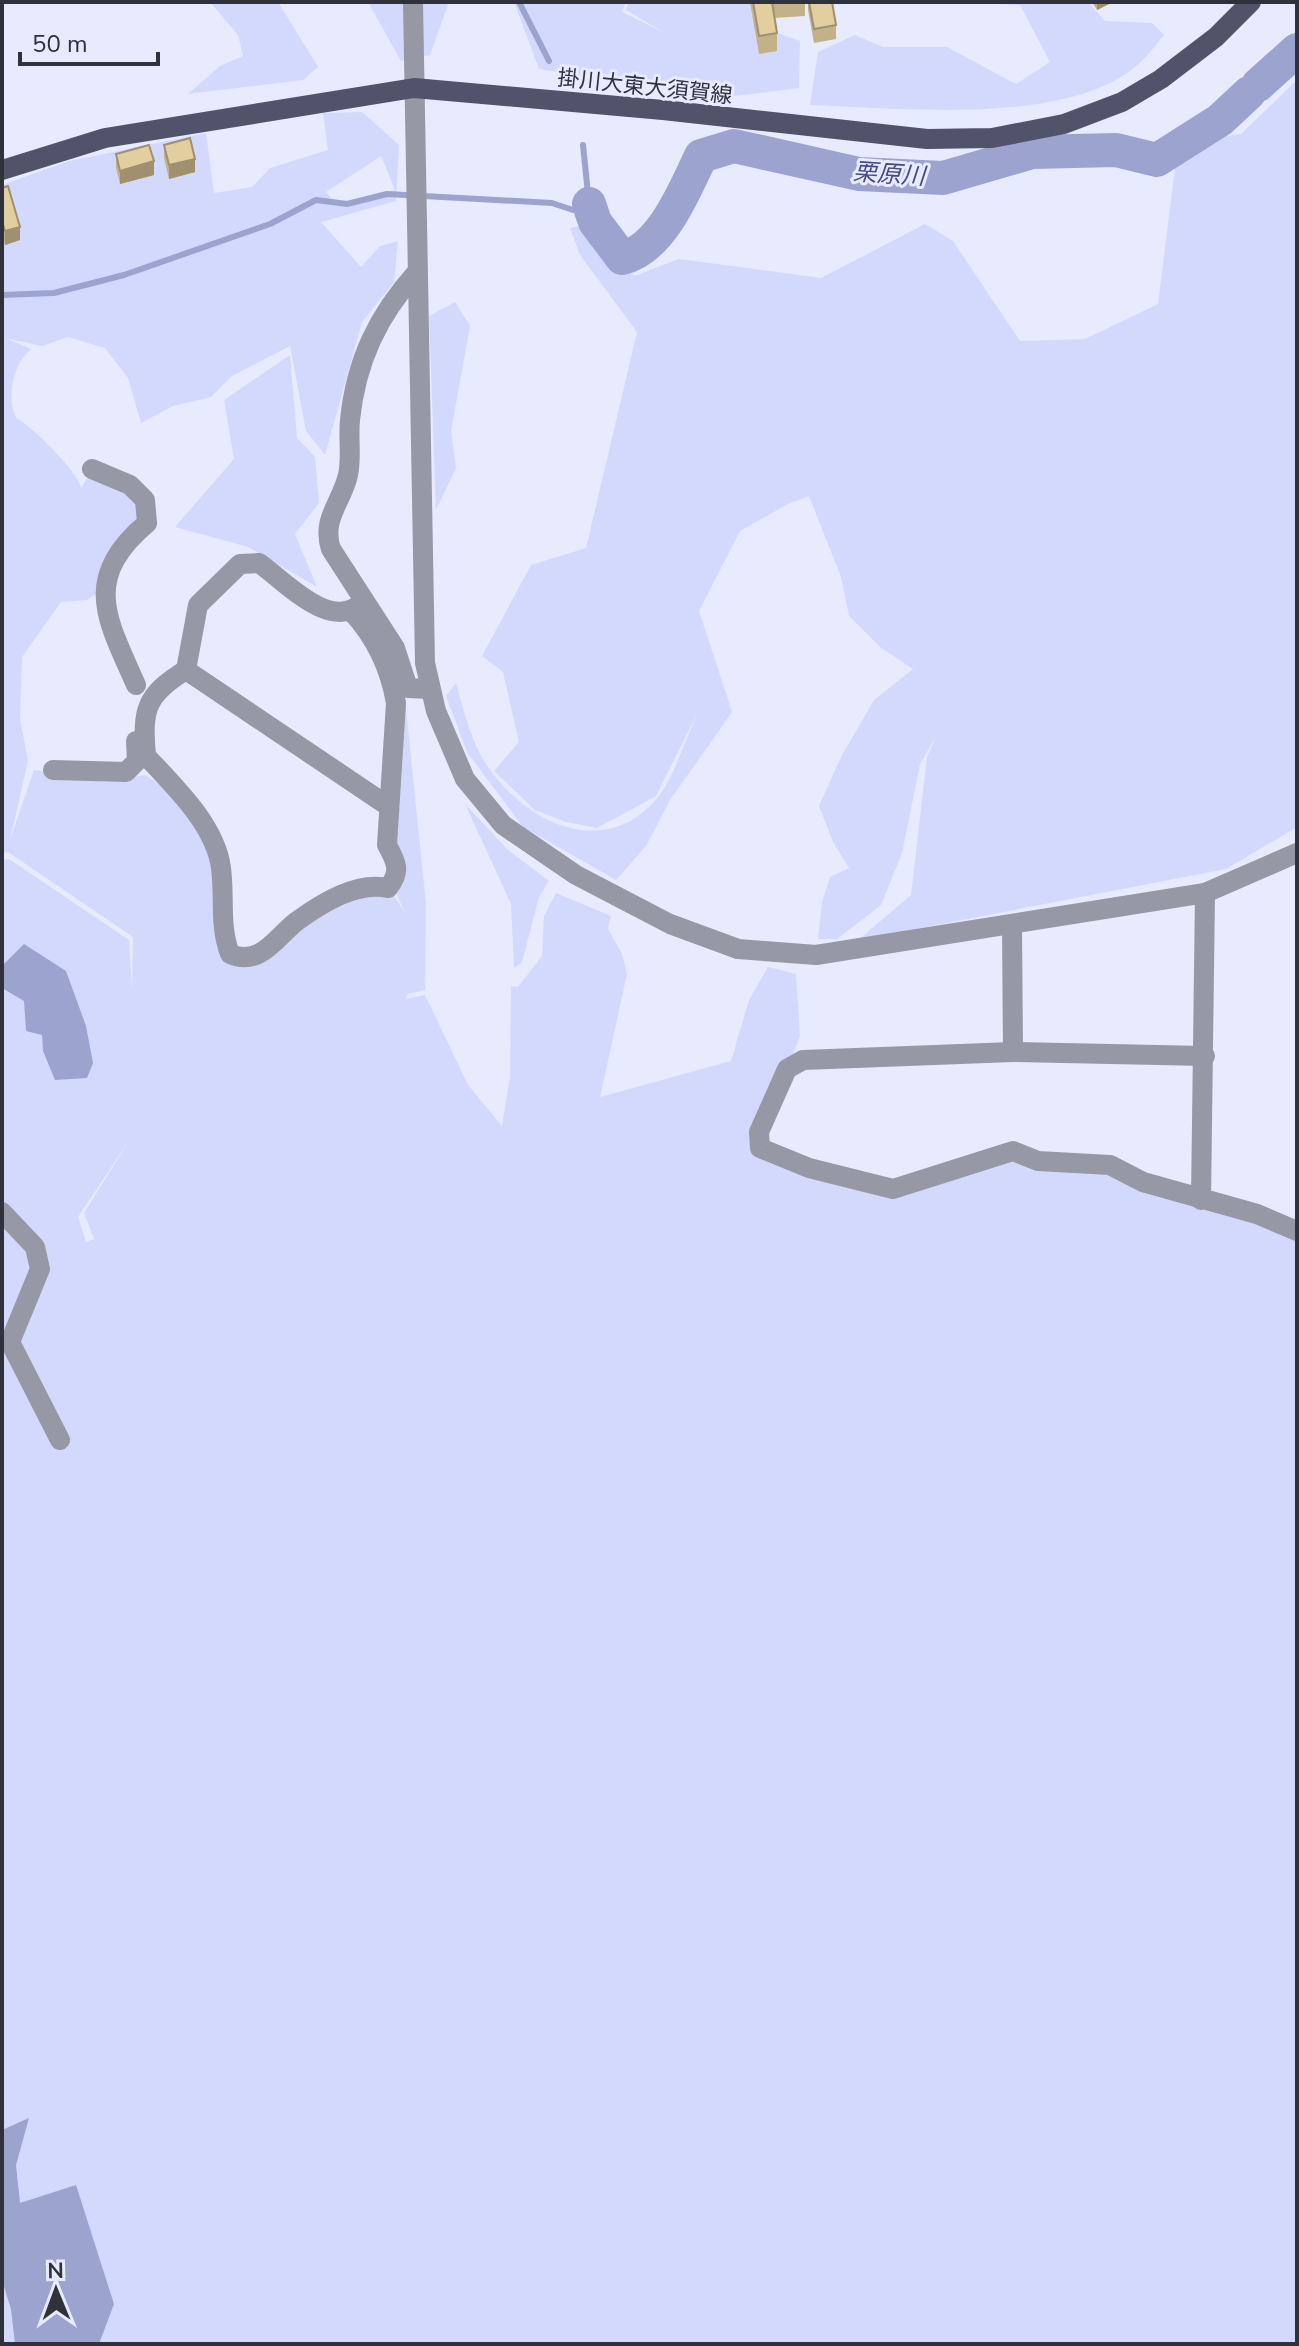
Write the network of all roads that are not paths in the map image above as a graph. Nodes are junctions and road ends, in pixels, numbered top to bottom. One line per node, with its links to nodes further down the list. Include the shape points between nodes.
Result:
1 (413, 2): 3 (street)
2 (1251, 2): 3 (main road, 掛川大東大須賀線, via 1216,37 1122,102 1064,124 992,138 927,139)
3 (414, 88): 4 (main road, 掛川大東大須賀線, via 105,138); 5 (street)
4 (2, 170)
5 (417, 272): 7 (street, via 396,295 365,347 350,419 349,471 327,523 331,549); 11 (street, via 423,634)
6 (92, 469): 10 (street, via 130,485 145,500 147,523 121,547 105,602 106,617)
7 (358, 606): 9 (street, via 338,614 322,609 259,563 248,561 198,605); 11 (street, via 394,646 408,688); 14 (street, via 392,680 396,703)
8 (128, 639): 10 (street, via 137,666)
9 (186, 670): 12 (street, via 153,693); 14 (street)
10 (136, 685): 12 (street, via 133,727)
11 (429, 689): 17 (street, via 465,779 503,825 576,875 670,924 738,949 816,955)
12 (142, 751): 13 (street, via 126,772); 14 (street, via 210,833 221,867 222,934 230,954 238,958 269,949 296,922 355,888 388,888 396,878 397,863 387,845)
13 (53, 770)
14 (388, 806)
15 (1297, 853): 16 (street)
16 (1205, 893): 17 (street); 19 (street)
17 (1012, 925): 18 (street)
18 (1013, 1052): 19 (street); 20 (street, via 803,1060 787,1069 759,1132 760,1148 809,1168 893,1189 1013,1151 1038,1161 1110,1165 1143,1182)
19 (1205, 1056): 20 (street)
20 (1201, 1200): 22 (street)
21 (2, 1212): 23 (street, via 35,1247 40,1269 10,1342)
22 (1297, 1231)
23 (60, 1440)

